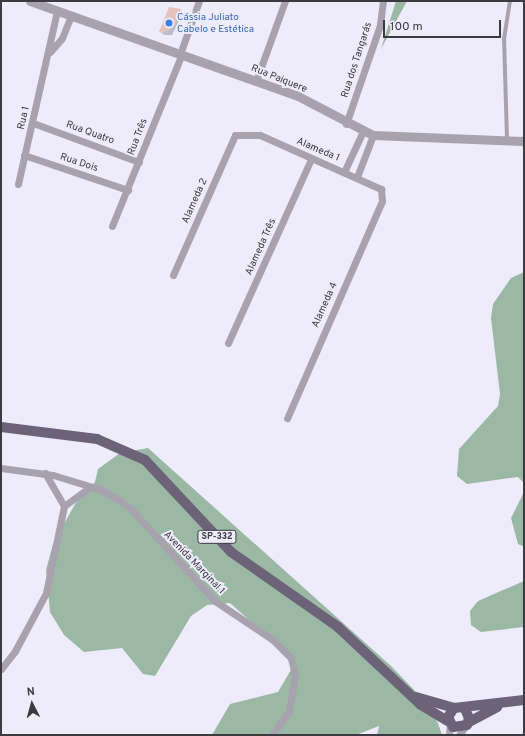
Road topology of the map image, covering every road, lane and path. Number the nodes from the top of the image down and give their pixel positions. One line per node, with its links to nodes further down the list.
1 (30, 1): 6 (street, Rua Paiquere)
2 (199, 1): 8 (street, Rua Três)
3 (285, 1): 10 (street)
4 (383, 1): 12 (street, Rua dos Tangarás)
5 (510, 1): 16 (lane)
6 (57, 11): 7 (street, Rua Paiquere); 9 (street, Rua 1)
7 (71, 16): 8 (street, Rua Paiquere); 9 (street, Rua 1)
8 (181, 54): 10 (street, Rua Paiquere); 20 (street, Rua Três)
9 (47, 55): 11 (street, Rua 1)
10 (256, 81): 12 (street, Rua Paiquere)
11 (33, 123): 18 (street, Rua 1); 20 (street, Rua Quatro)
12 (346, 124): 13 (street, Rua Paiquere)
13 (363, 130): 15 (street, Rua Paiquere); 21 (street)
14 (235, 135): 19 (street, Alameda 1); 27 (street, Alameda 2)
15 (373, 135): 16 (street, Rua Paiquere); 22 (street)
16 (507, 140): 17 (street, Rua Paiquere)
17 (524, 141)
18 (24, 155): 23 (street, Rua 1); 24 (street, Rua Dois)
19 (311, 159): 21 (street, Alameda 1); 28 (street, Alameda Três)
20 (140, 162): 24 (street, Rua Três)
21 (344, 172): 22 (street, Alameda 1)
22 (357, 177): 25 (street, Alameda 1)
23 (18, 184)
24 (128, 190): 26 (street, Rua Três)
25 (382, 201): 29 (street, Alameda 4)
26 (112, 226)
27 (173, 275)
28 (228, 343)
29 (287, 418)
30 (1, 427): 36 (main road, SP-332)
31 (1, 468): 32 (street, Avenida Marginal 1)
32 (45, 473): 33 (street, Avenida Marginal 1); 34 (street)
33 (90, 487): 34 (street); 43 (street, Avenida Marginal 1)
34 (64, 506): 35 (street)
35 (1, 669)
36 (414, 696): 39 (main road, SP-332); 41 (main road, SP-332)
37 (524, 700): 38 (main road, SP-332)
38 (498, 706): 40 (main road, SP-332); 42 (main road, SP-332)
39 (454, 708): 40 (main road, SP-332); 41 (main road)
40 (465, 709): 42 (main road)
41 (449, 722): 42 (main road, SP-332); 44 (street)
42 (464, 728)
43 (272, 735)
44 (449, 735)

